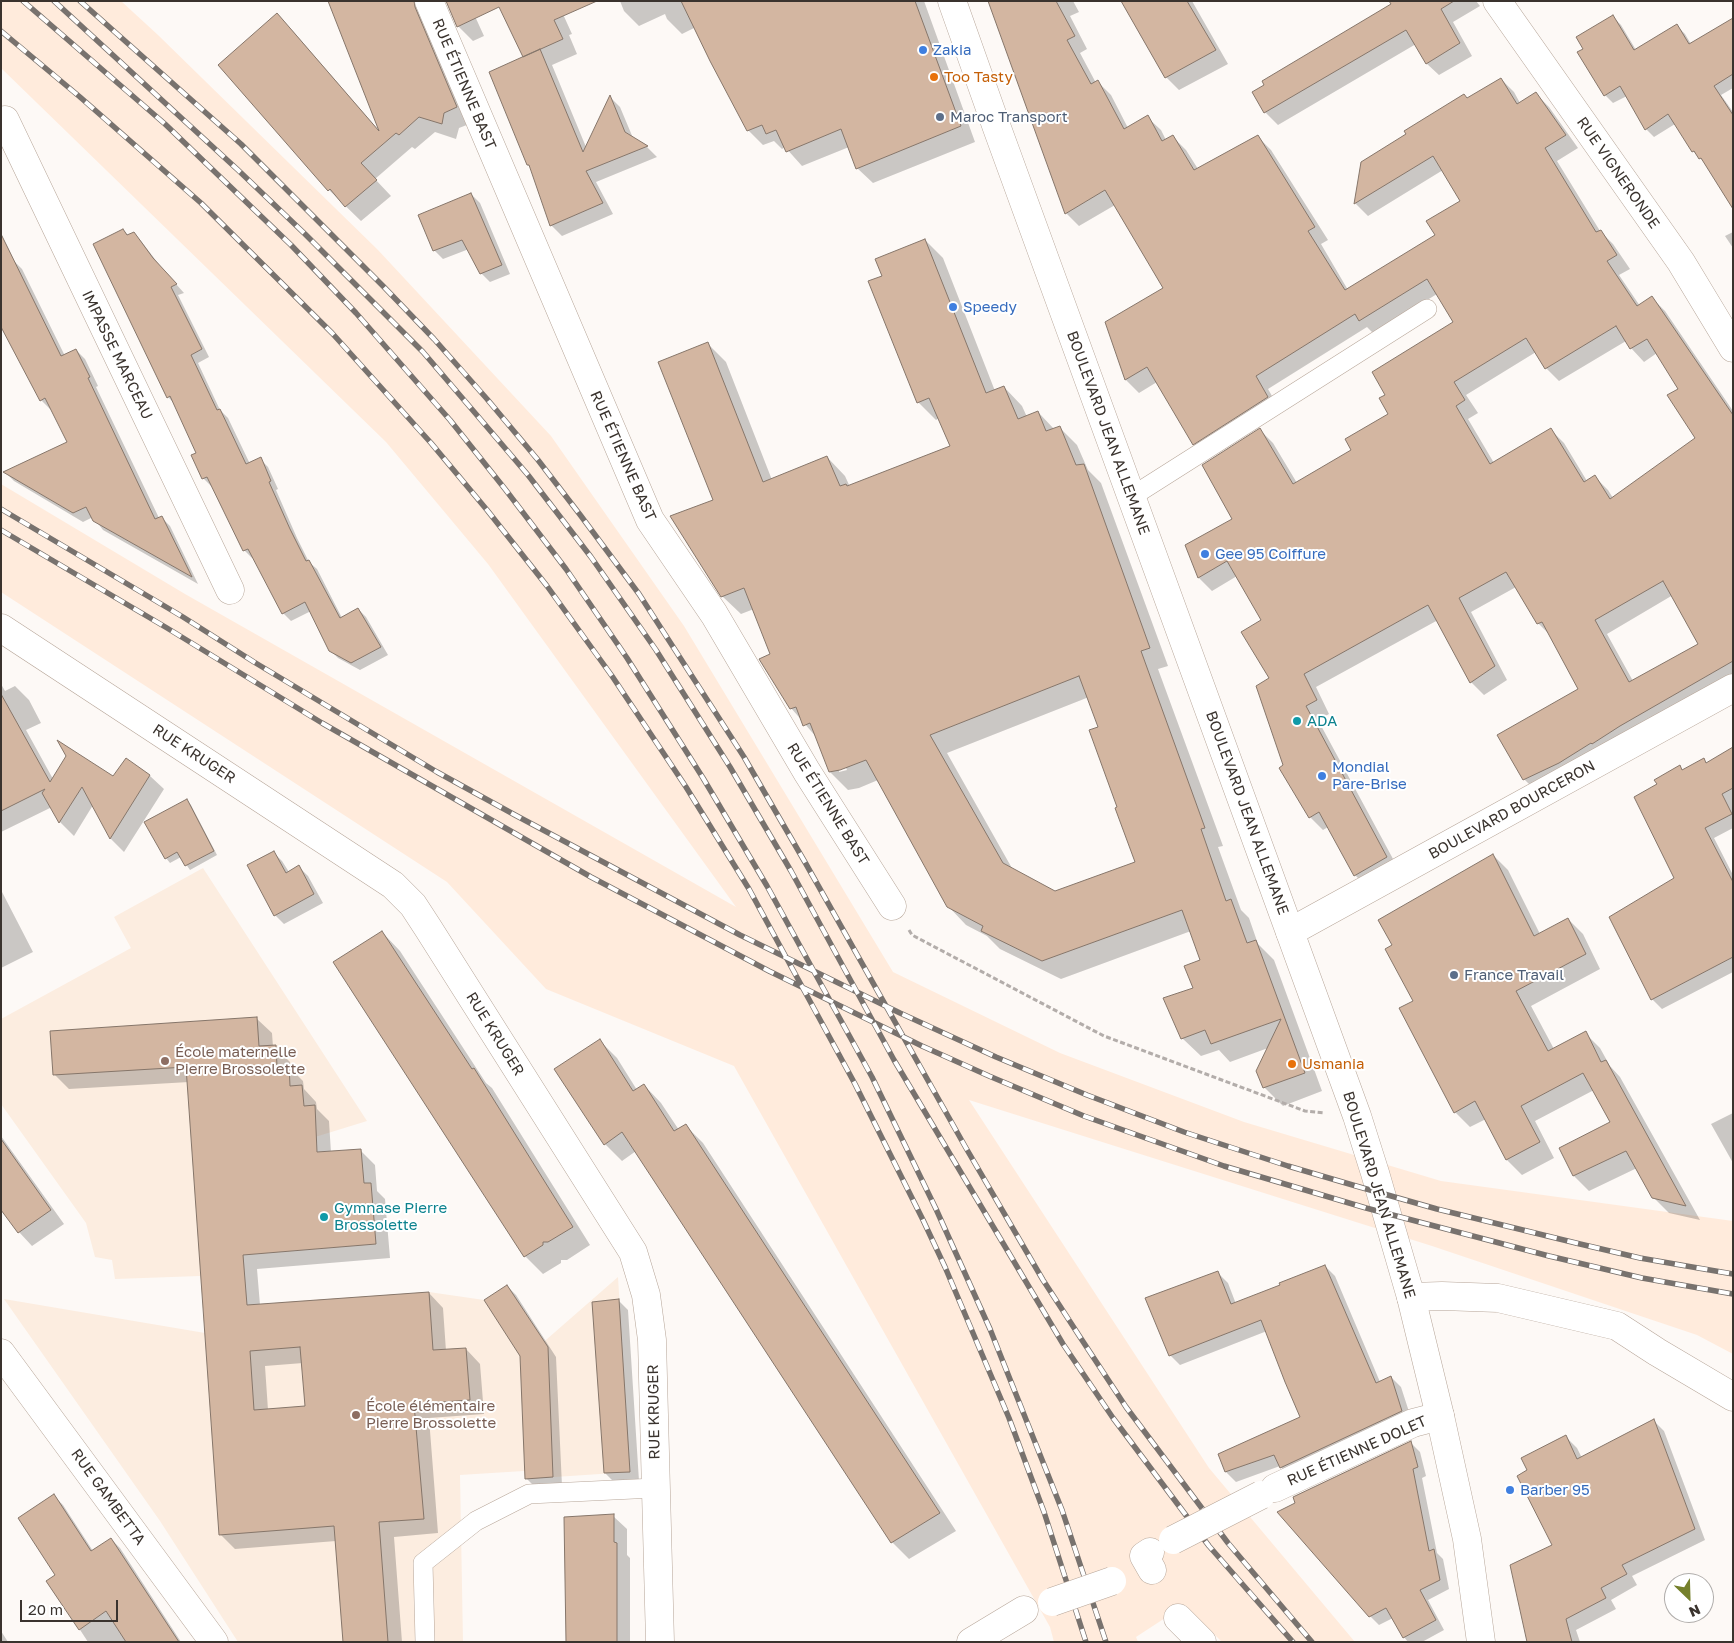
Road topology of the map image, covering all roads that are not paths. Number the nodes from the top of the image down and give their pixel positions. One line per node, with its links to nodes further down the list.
1 (428, 1): 11 (street, RUE ÉTIENNE BAST)
2 (952, 1): 7 (street, BOULEVARD JEAN ALLEMANE)
3 (1497, 1): 6 (street, RUE VIGNERONDE)
4 (2, 119): 8 (street, IMPASSE MARCEAU)
5 (1427, 309): 7 (lane)
6 (1733, 348)
7 (1131, 497): 12 (street, BOULEVARD JEAN ALLEMANE)
8 (230, 590)
9 (1, 628): 17 (street, RUE KRUGER)
10 (1733, 688): 12 (street, BOULEVARD BOURCERON)
11 (892, 906)
12 (1290, 932): 13 (street, BOULEVARD JEAN ALLEMANE)
13 (1411, 1298): 15 (street); 16 (street, BOULEVARD JEAN ALLEMANE)
14 (1, 1352): 23 (street, RUE GAMBETTA)
15 (1733, 1397)
16 (1440, 1416): 18 (street, RUE ÉTIENNE DOLET, bridge); 28 (street, BOULEVARD JEAN ALLEMANE)
17 (655, 1488): 24 (lane); 25 (street, RUE KRUGER)
18 (1173, 1540)
19 (1112, 1581): 20 (street, bridge)
20 (1052, 1602)
21 (1024, 1610): 26 (street)
22 (1178, 1618): 27 (street)
23 (214, 1642)
24 (425, 1642)
25 (660, 1642)
26 (971, 1642)
27 (1202, 1642)
28 (1481, 1642)

